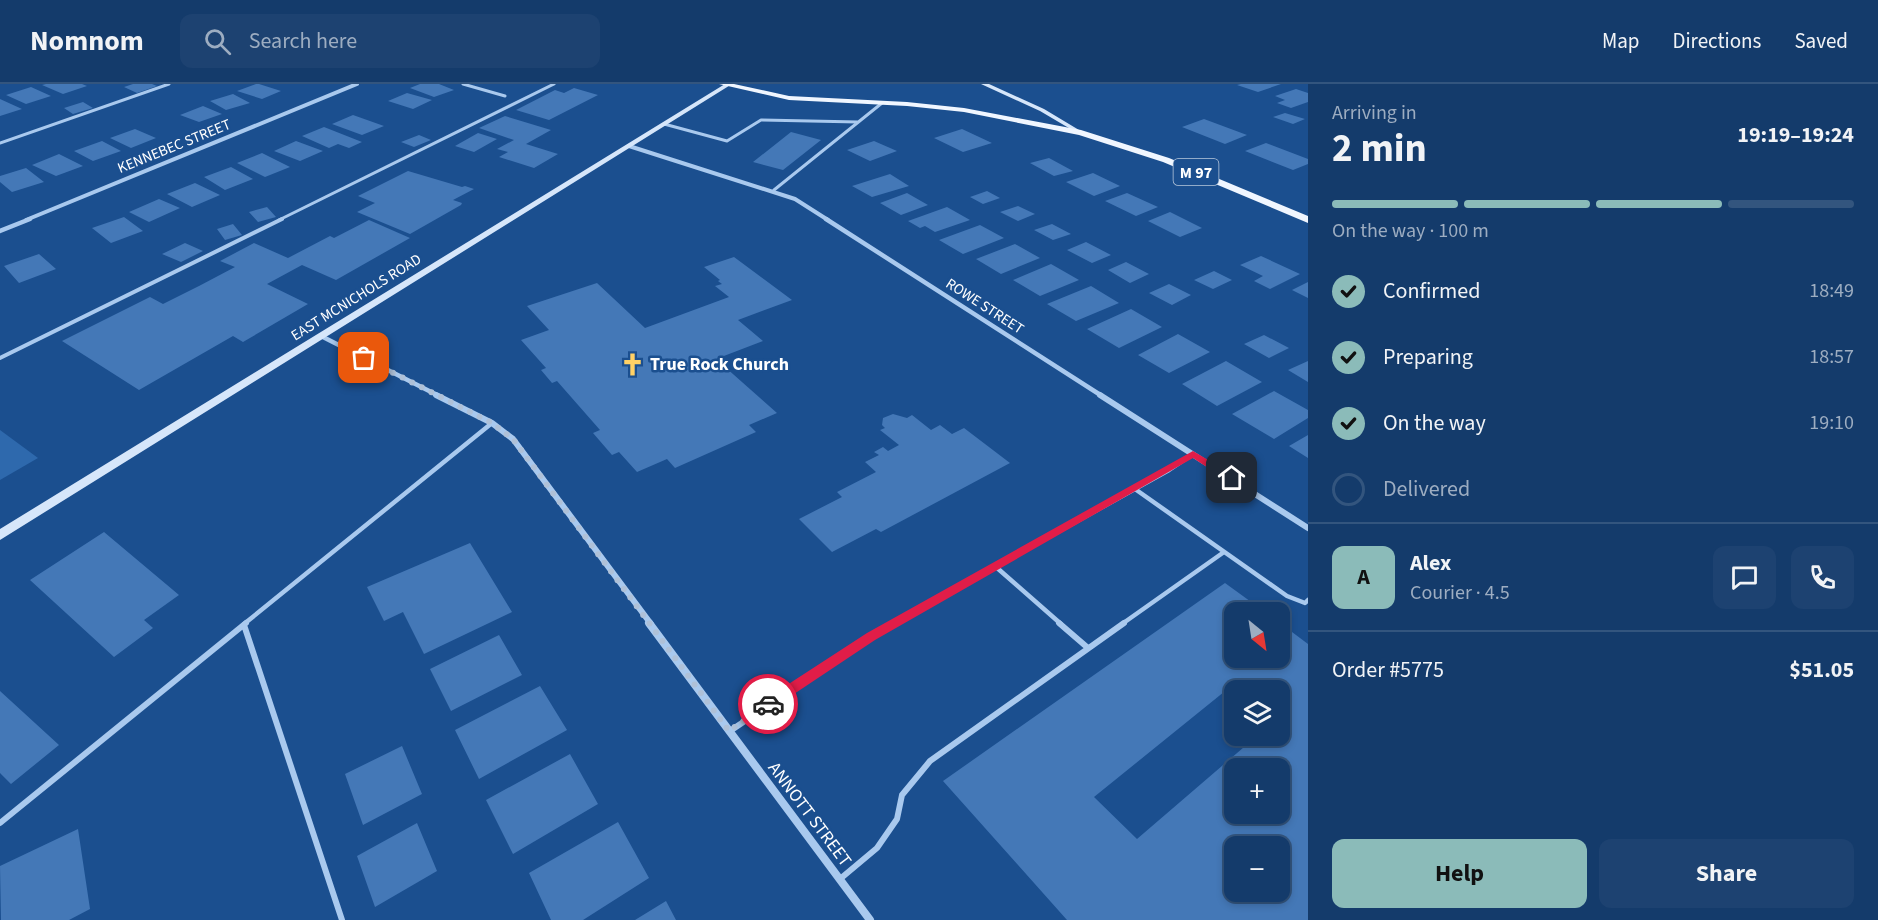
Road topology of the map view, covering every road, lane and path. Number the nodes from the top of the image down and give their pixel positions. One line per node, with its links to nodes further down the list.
1 (169, 84): 12 (lane)
2 (357, 84): 16 (street, KENNEBEC STREET)
3 (463, 84): 7 (lane)
4 (554, 84): 18 (lane)
5 (726, 84): 8 (main road, M 97); 10 (street, EAST MCNICHOLS ROAD)
6 (984, 84): 11 (street)
7 (505, 96)
8 (882, 103): 9 (lane); 11 (main road, M 97)
9 (858, 122): 10 (lane); 14 (lane)
10 (664, 124): 13 (street, EAST MCNICHOLS ROAD)
11 (1081, 133): 15 (main road, M 97)
12 (0, 143)
13 (629, 146): 14 (street, ROWE STREET); 17 (street, EAST MCNICHOLS ROAD)
14 (774, 190): 20 (street, ROWE STREET)
15 (1308, 220)
16 (0, 231)
17 (321, 336): 19 (street, ANNOTT STREET); 23 (street, EAST MCNICHOLS ROAD)
18 (0, 358)
19 (492, 423): 27 (lane); 29 (street, ANNOTT STREET)
20 (1193, 454): 21 (lane); 22 (street, ROWE STREET)
21 (1136, 489): 24 (lane); 25 (lane)
22 (1308, 528)
23 (0, 535)
24 (1224, 552): 26 (lane); 28 (lane)
25 (996, 567): 28 (lane); 29 (lane)
26 (1308, 600)
27 (244, 625): 30 (lane); 32 (lane)
28 (1088, 648): 31 (lane)
29 (729, 731): 31 (street, ANNOTT STREET)
30 (0, 824)
31 (840, 879): 33 (street, ANNOTT STREET)
32 (342, 920)
33 (870, 920)

